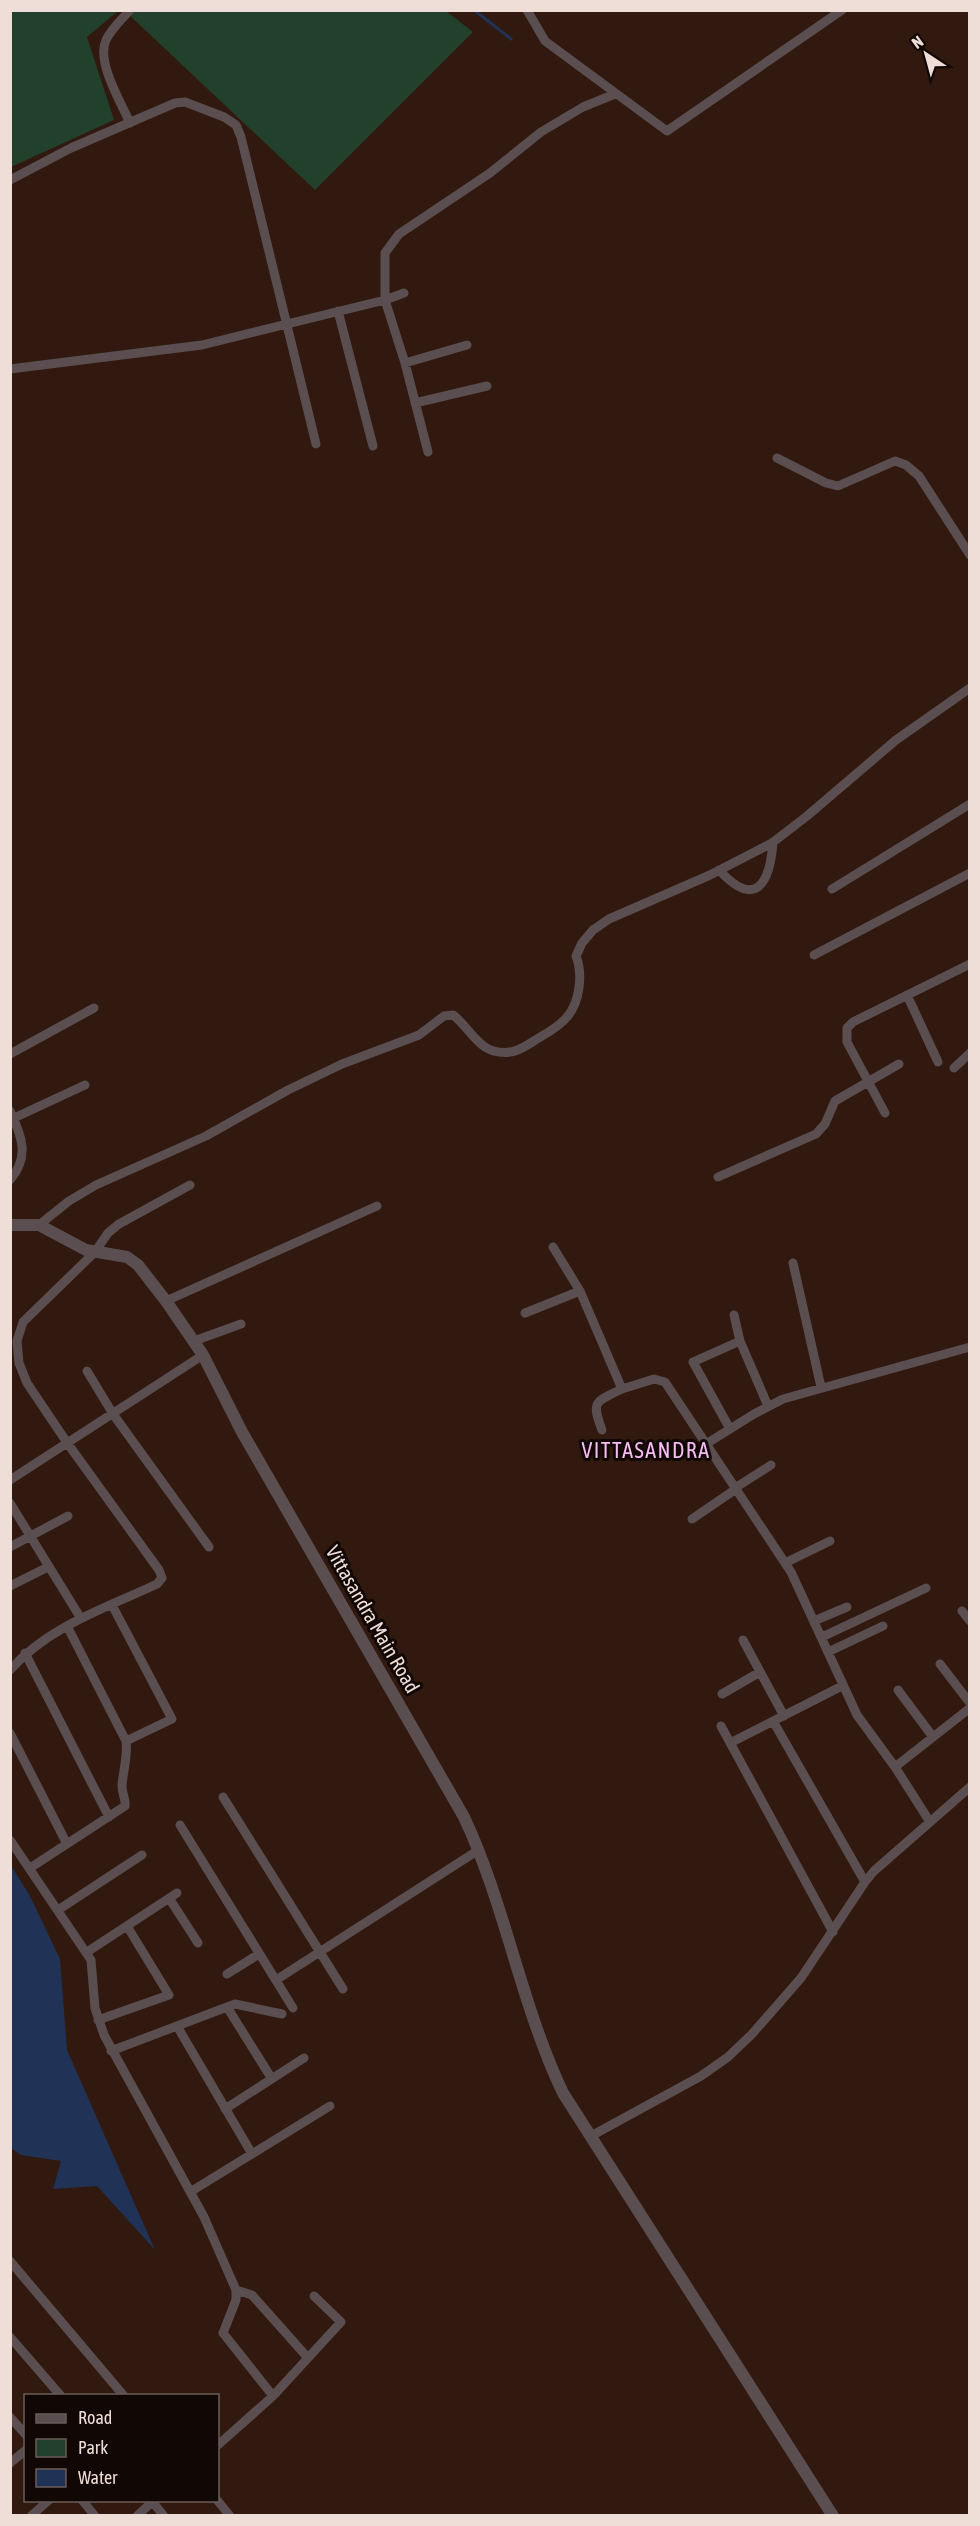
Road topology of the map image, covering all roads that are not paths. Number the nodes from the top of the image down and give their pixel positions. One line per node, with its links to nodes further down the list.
1 (130, 10): 5 (street)
2 (527, 10): 4 (street)
3 (842, 10): 4 (street)
4 (615, 94): 8 (street)
5 (130, 123): 6 (street); 10 (street)
6 (10, 180)
7 (404, 293): 8 (street)
8 (385, 300): 9 (street); 12 (street)
9 (338, 311): 10 (street); 17 (street)
10 (287, 324): 13 (street); 16 (street)
11 (467, 345): 12 (street)
12 (405, 363): 15 (street)
13 (10, 369)
14 (487, 386): 15 (street)
15 (415, 404): 18 (street)
16 (316, 444)
17 (373, 446)
18 (428, 452)
19 (777, 458): 20 (street)
20 (969, 555)
21 (969, 688): 23 (street)
22 (969, 804): 26 (street)
23 (773, 842): 24 (street); 24 (street)
24 (719, 870): 45 (street)
25 (969, 873): 27 (street)
26 (832, 889)
27 (814, 955)
28 (969, 964): 29 (street)
29 (907, 994): 33 (street); 36 (street)
30 (94, 1008): 32 (street)
31 (969, 1053): 35 (street)
32 (10, 1054)
33 (938, 1062)
34 (899, 1064): 36 (street)
35 (954, 1068)
36 (868, 1082): 38 (street); 40 (street)
37 (85, 1085): 39 (street)
38 (885, 1113)
39 (12, 1114): 41 (street)
40 (718, 1177)
41 (10, 1180)
42 (190, 1185): 47 (street)
43 (377, 1206): 50 (street)
44 (10, 1225): 45 (street, Vittasandra Main Road)
45 (39, 1225): 47 (street, Vittasandra Main Road)
46 (553, 1247): 49 (street)
47 (95, 1252): 50 (street, Vittasandra Main Road); 65 (street)
48 (793, 1263): 59 (street)
49 (580, 1290): 51 (street); 60 (street)
50 (166, 1301): 54 (street, Vittasandra Main Road)
51 (525, 1314)
52 (734, 1315): 55 (street)
53 (241, 1324): 54 (street)
54 (194, 1341): 57 (street, Vittasandra Main Road)
55 (740, 1341): 61 (street); 63 (street)
56 (969, 1347): 59 (street)
57 (203, 1355): 62 (street); 116 (street, Vittasandra Main Road)
58 (87, 1371): 62 (street)
59 (821, 1387): 61 (street)
60 (622, 1389): 64 (street); 66 (street)
61 (768, 1406): 63 (street)
62 (113, 1413): 65 (street); 76 (street)
63 (730, 1429): 66 (street)
64 (602, 1430)
65 (68, 1444): 68 (street); 81 (street)
66 (706, 1444): 69 (street)
67 (771, 1465): 69 (street)
68 (10, 1480)
69 (736, 1488): 72 (street); 77 (street)
70 (10, 1503): 73 (street)
71 (68, 1516): 73 (street)
72 (692, 1519)
73 (30, 1536): 75 (street); 78 (street)
74 (830, 1541): 77 (street)
75 (10, 1547)
76 (209, 1547)
77 (785, 1563): 85 (street)
78 (48, 1567): 79 (street); 84 (street)
79 (10, 1586)
80 (926, 1588): 89 (street)
81 (112, 1605): 84 (street); 106 (street)
82 (847, 1607): 85 (street)
83 (962, 1611): 86 (street)
84 (80, 1617): 87 (street)
85 (814, 1621): 89 (street)
86 (969, 1621)
87 (67, 1626): 92 (street); 106 (street)
88 (883, 1626): 91 (street)
89 (822, 1637): 91 (street)
90 (743, 1640): 95 (street)
91 (828, 1652): 96 (street)
92 (25, 1653): 94 (street); 111 (street)
93 (940, 1664): 99 (street)
94 (10, 1670)
95 (760, 1672): 98 (street); 101 (street)
96 (842, 1686): 101 (street); 108 (street)
97 (898, 1690): 105 (street)
98 (722, 1694)
99 (969, 1703)
100 (969, 1708): 105 (street)
101 (784, 1716): 102 (street)
102 (773, 1721): 107 (street); 119 (street)
103 (721, 1726): 107 (street)
104 (10, 1733): 115 (street)
105 (933, 1737): 108 (street)
106 (126, 1741): 111 (street)
107 (730, 1743): 122 (street)
108 (895, 1767): 112 (street)
109 (969, 1787): 112 (street)
110 (222, 1797): 125 (street)
111 (109, 1817): 115 (street)
112 (930, 1822): 119 (street)
113 (180, 1825): 126 (street)
114 (10, 1840): 118 (street)
115 (67, 1844): 118 (street)
116 (477, 1851): 125 (street); 140 (street, Vittasandra Main Road)
117 (142, 1855): 120 (street)
118 (30, 1868): 120 (street)
119 (864, 1882): 122 (street)
120 (58, 1910): 124 (street)
121 (127, 1926): 123 (street); 124 (street); 133 (street)
122 (833, 1932): 140 (street)
123 (198, 1943)
124 (87, 1952): 133 (street)
125 (320, 1952): 128 (street); 129 (street)
126 (260, 1954): 127 (street); 128 (street)
127 (227, 1974)
128 (276, 1980): 131 (street)
129 (343, 1989)
130 (227, 2007): 132 (street); 134 (street); 137 (street)
131 (293, 2008)
132 (282, 2014)
133 (98, 2020): 135 (street)
134 (177, 2026): 135 (street); 139 (street)
135 (111, 2051): 142 (street)
136 (304, 2058): 137 (street)
137 (272, 2079): 139 (street)
138 (330, 2106): 141 (street)
139 (225, 2109): 141 (street)
140 (591, 2136): 166 (street, Vittasandra Main Road)
141 (252, 2154): 142 (street)
142 (190, 2192): 144 (street)
143 (10, 2261): 149 (street)
144 (236, 2290): 147 (street); 150 (street)
145 (314, 2296): 147 (street)
146 (10, 2337): 148 (street)
147 (308, 2358): 150 (street)
148 (59, 2394)
149 (122, 2394)
150 (273, 2396): 153 (street)
151 (10, 2417): 152 (street)
152 (24, 2433)
153 (219, 2444)
154 (24, 2452): 155 (street)
155 (10, 2463)
156 (47, 2502): 161 (street)
157 (84, 2502): 162 (street)
158 (151, 2502): 163 (street)
159 (153, 2502): 164 (street)
160 (219, 2502): 165 (street)
161 (31, 2516)
162 (95, 2516)
163 (137, 2516)
164 (164, 2516)
165 (230, 2516)
166 (833, 2516)

